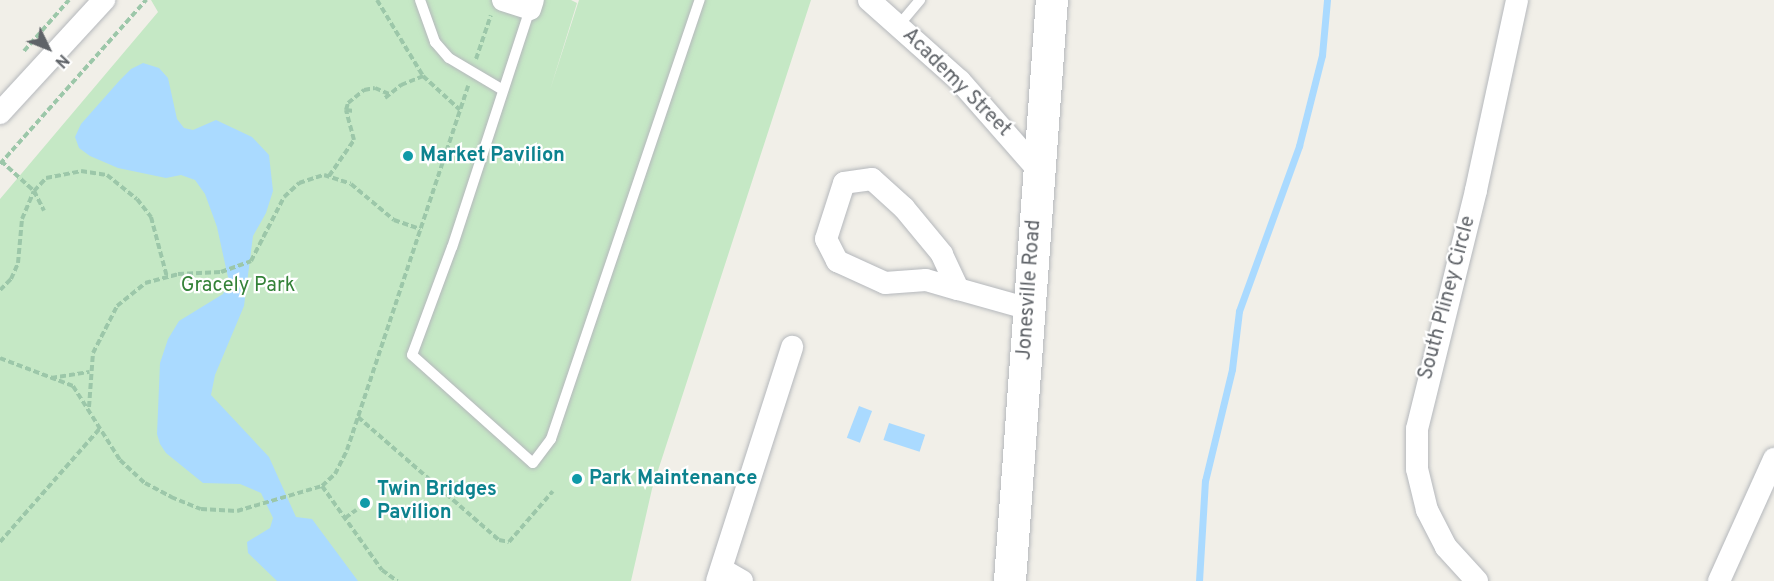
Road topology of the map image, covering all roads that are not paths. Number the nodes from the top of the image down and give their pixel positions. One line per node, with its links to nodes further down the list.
1 (104, 0): 12 (street)
2 (420, 0): 11 (lane)
3 (700, 0): 11 (lane)
4 (869, 0): 10 (street, Academy Street)
5 (920, 0): 10 (lane)
6 (1052, 0): 13 (street, Jonesville Road)
7 (1517, 0): 21 (street, South Pliney Circle)
8 (531, 4): 9 (street); 11 (lane)
9 (498, 5)
10 (899, 26): 13 (street, Academy Street)
11 (503, 90)
12 (0, 113)
13 (1039, 171): 15 (street, Jonesville Road)
14 (958, 289): 14 (street); 15 (street)
15 (1029, 309): 20 (street, Jonesville Road)
16 (792, 347): 18 (street)
17 (1774, 459): 22 (street)
18 (720, 575): 19 (street)
19 (742, 581)
20 (1010, 581)
21 (1477, 581)
22 (1719, 581)

